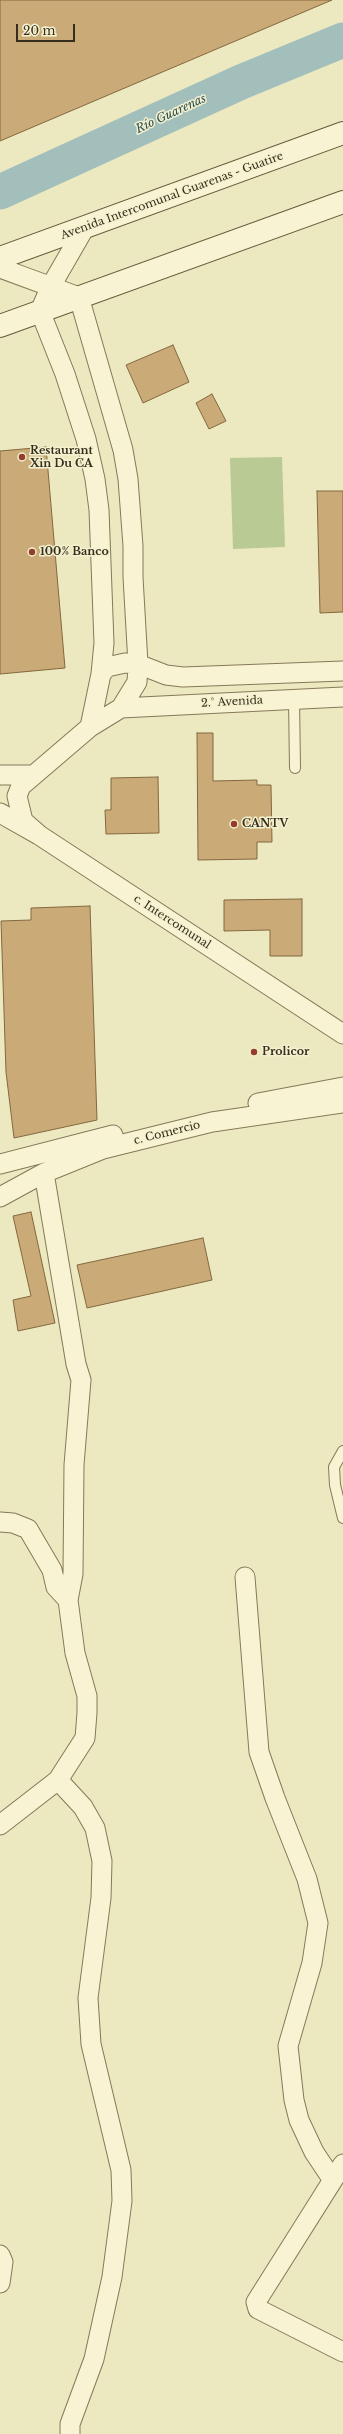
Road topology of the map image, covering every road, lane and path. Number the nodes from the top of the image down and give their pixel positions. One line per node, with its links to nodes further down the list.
1 (343, 133): 3 (main road, Avenida Intercomunal Guarenas - Guatire)
2 (343, 202): 7 (main road)
3 (85, 227): 4 (main road, Avenida Intercomunal Guarenas - Guatire); 6 (street)
4 (0, 258)
5 (0, 268): 6 (street)
6 (51, 286): 7 (street); 8 (street)
7 (79, 297): 8 (main road); 10 (street, 2.° Avenida)
8 (40, 311): 9 (main road); 12 (street)
9 (0, 326)
10 (138, 664): 11 (street); 12 (street); 15 (street, 2.° Avenida)
11 (343, 671)
12 (101, 674): 16 (street)
13 (343, 697): 14 (street, 2.° Avenida)
14 (294, 699): 15 (street, 2.° Avenida); 17 (lane)
15 (121, 708): 16 (street, 2.° Avenida)
16 (90, 727): 19 (street, 2.° Avenida)
17 (295, 768)
18 (0, 775): 19 (street)
19 (32, 775): 21 (street, 2.° Avenida)
20 (0, 813): 21 (street, c. Intercomunal)
21 (39, 835): 22 (street, c. Intercomunal)
22 (343, 1034)
23 (343, 1087): 25 (street)
24 (343, 1102): 26 (street, c. Comercio)
25 (0, 1164)
26 (44, 1172): 27 (street, c. Comercio); 32 (street)
27 (0, 1197)
28 (343, 1451): 29 (lane)
29 (343, 1518)
30 (0, 1522): 32 (street)
31 (245, 1578): 35 (street)
32 (68, 1600): 33 (street)
33 (58, 1780): 34 (street); 39 (street)
34 (0, 1825)
35 (338, 2172): 38 (street)
36 (0, 2255): 37 (street)
37 (0, 2283)
38 (343, 2352)
39 (70, 2434)

